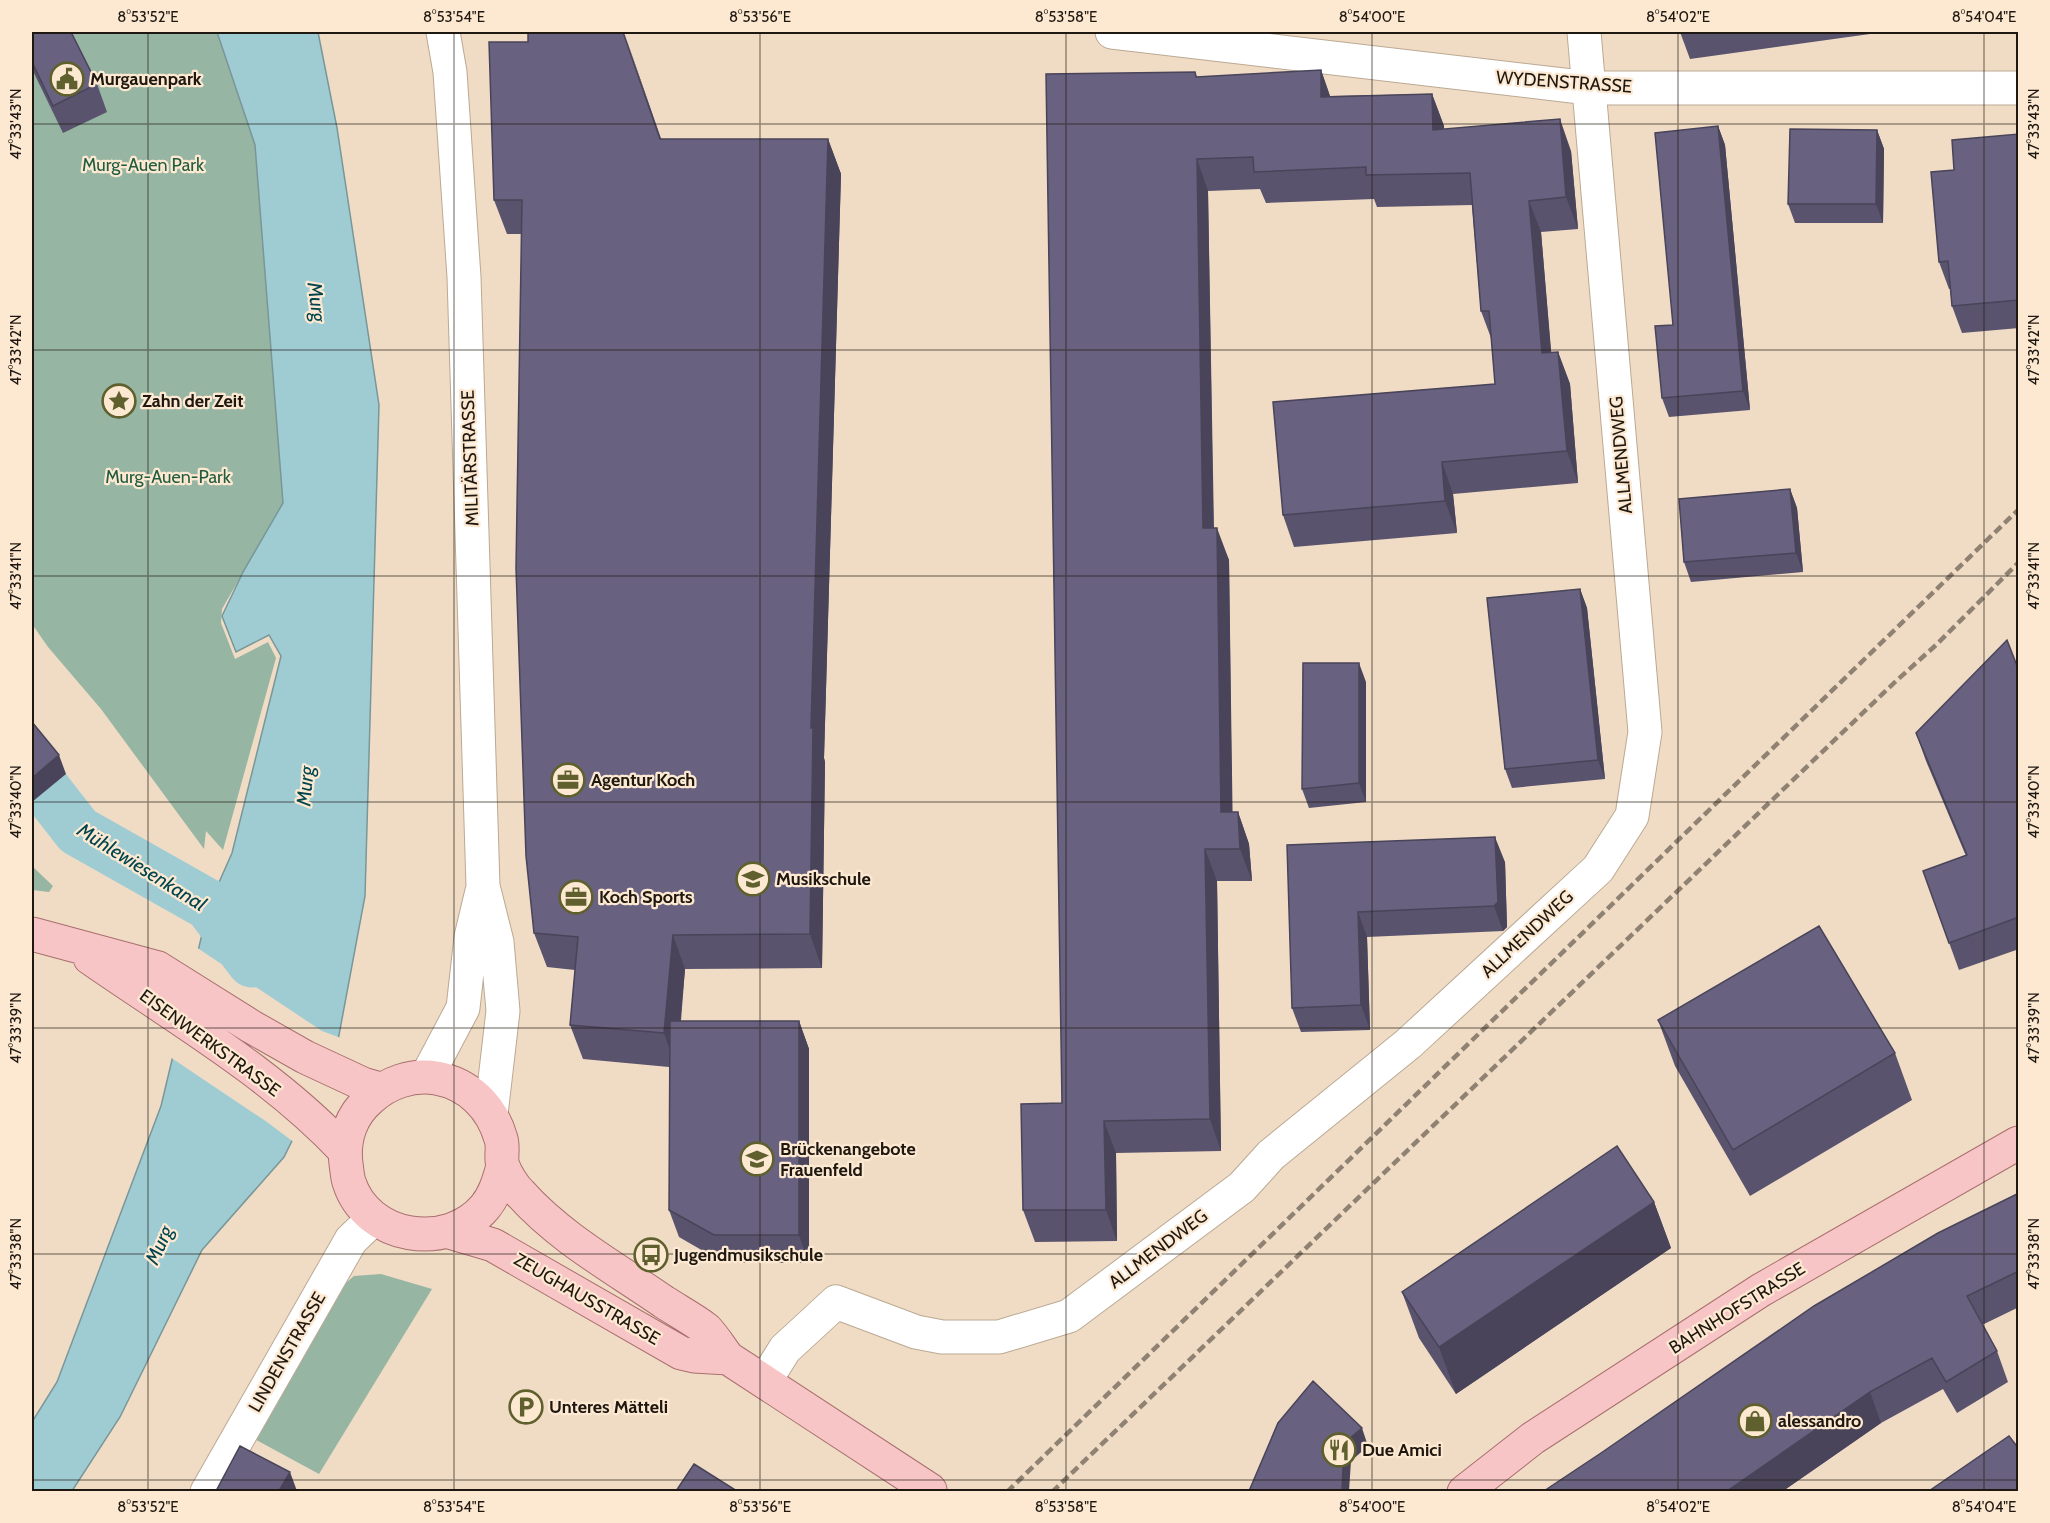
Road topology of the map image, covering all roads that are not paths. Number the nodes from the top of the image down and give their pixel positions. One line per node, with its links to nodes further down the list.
1 (443, 32): 6 (street, MILITÄRSTRASSE)
2 (1112, 32): 4 (street, WYDENSTRASSE)
3 (1584, 32): 4 (street, ALLMENDWEG)
4 (1589, 88): 5 (street, WYDENSTRASSE); 18 (street, ALLMENDWEG)
5 (2019, 88)
6 (483, 886): 9 (street, MILITÄRSTRASSE); 11 (street, MILITÄRSTRASSE)
7 (32, 934): 8 (main road, EISENWERKSTRASSE)
8 (150, 982): 10 (main road, EISENWERKSTRASSE); 13 (main road, EISENWERKSTRASSE)
9 (427, 1076): 10 (main road); 11 (main road)
10 (371, 1086): 13 (main road)
11 (491, 1114): 14 (main road)
12 (2019, 1143): 21 (main road, BAHNHOFSTRASSE)
13 (338, 1145): 15 (main road)
14 (503, 1166): 16 (main road); 17 (main road, ZEUGHAUSSTRASSE)
15 (374, 1218): 16 (main road); 20 (street, LINDENSTRASSE)
16 (449, 1232): 17 (main road, ZEUGHAUSSTRASSE)
17 (728, 1358): 18 (main road, ZEUGHAUSSTRASSE)
18 (765, 1381): 19 (main road, ZEUGHAUSSTRASSE)
19 (930, 1490)
20 (207, 1491)
21 (1465, 1491)

